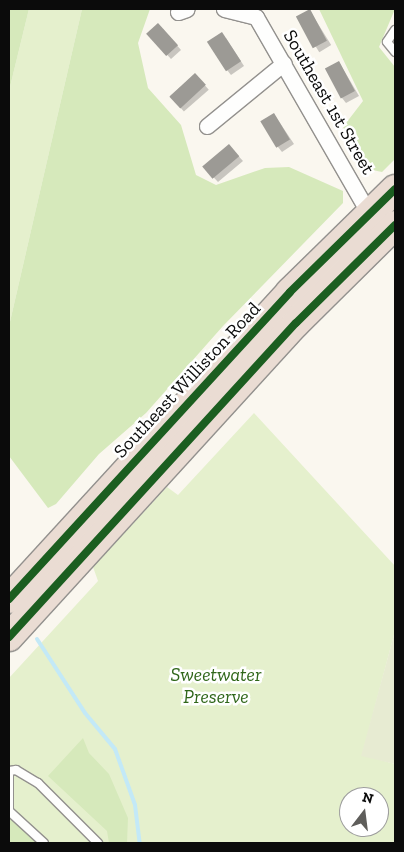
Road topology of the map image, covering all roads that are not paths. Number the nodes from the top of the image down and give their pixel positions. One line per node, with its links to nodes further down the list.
1 (224, 9): 4 (street, Southeast 1st Street)
2 (395, 30): 3 (lane)
3 (395, 52)
4 (284, 63): 5 (street); 7 (street, Southeast 1st Street)
5 (208, 126)
6 (395, 189): 7 (highway, Southeast Williston Road)
7 (369, 213): 8 (street, Southeast 1st Street); 9 (highway, Southeast Williston Road)
8 (389, 230): 10 (highway)
9 (9, 599)
10 (9, 637)
11 (9, 773): 12 (lane); 13 (lane)
12 (44, 843)
13 (98, 843)

